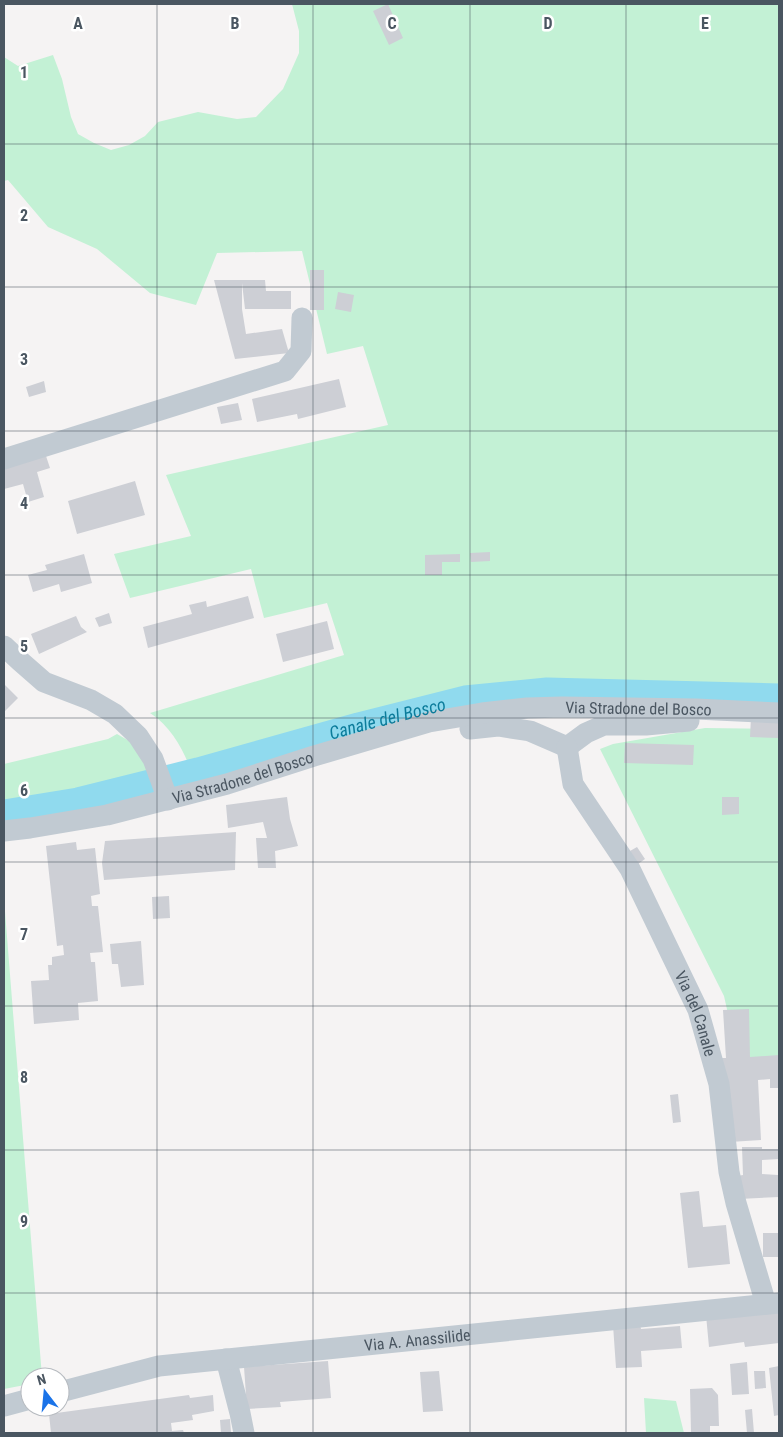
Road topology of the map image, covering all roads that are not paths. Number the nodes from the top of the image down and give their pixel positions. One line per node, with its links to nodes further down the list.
1 (302, 318): 2 (street)
2 (4, 459)
3 (4, 646): 8 (street)
4 (733, 712): 5 (street, Via Stradone del Bosco); 6 (street, Via Stradone del Bosco); 7 (street)
5 (779, 713)
6 (386, 736): 7 (street); 8 (street, Via Stradone del Bosco)
7 (567, 747): 10 (street, Via del Canale)
8 (168, 800): 9 (street, Via Stradone del Bosco)
9 (4, 831)
10 (773, 1303): 11 (street, Via A. Anassilide)
11 (226, 1359): 12 (street, Via A. Anassilide); 15 (street)
12 (70, 1389)
13 (20, 1402): 14 (street)
14 (4, 1406)
15 (244, 1433)

